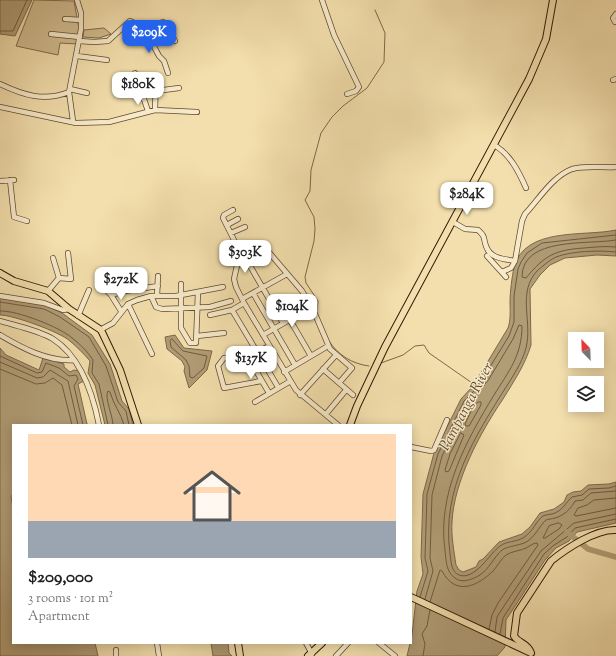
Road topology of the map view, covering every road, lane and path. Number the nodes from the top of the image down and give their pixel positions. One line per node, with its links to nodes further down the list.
1 (77, 0): 6 (street)
2 (322, 0): 22 (street)
3 (553, 0): 28 (main road)
4 (616, 14): 7 (street)
5 (65, 19): 6 (street)
6 (81, 20): 10 (street)
7 (615, 22)
8 (144, 28): 10 (street); 11 (street); 15 (street)
9 (51, 34): 10 (street)
10 (80, 39): 12 (street)
11 (175, 40)
12 (76, 56): 13 (street); 19 (street)
13 (107, 60)
14 (135, 73): 25 (street)
15 (168, 73)
16 (156, 79): 20 (street)
17 (0, 84): 19 (street)
18 (179, 88): 20 (street)
19 (70, 91): 21 (street); 27 (street)
20 (156, 92): 24 (street)
21 (87, 93)
22 (347, 94)
23 (0, 107): 27 (street)
24 (154, 110): 25 (street); 26 (street)
25 (148, 111): 27 (street)
26 (197, 112)
27 (73, 121)
28 (494, 145): 31 (street); 35 (main road)
29 (616, 167): 43 (street)
30 (0, 181): 34 (street)
31 (526, 188)
32 (233, 210): 36 (street)
33 (238, 219): 36 (street)
34 (27, 221)
35 (453, 222): 43 (street); 109 (main road)
36 (227, 225): 38 (street)
37 (245, 227): 38 (street)
38 (231, 233): 39 (street)
39 (241, 252): 46 (street); 54 (street); 65 (street)
40 (68, 253): 49 (street)
41 (487, 256): 44 (street)
42 (53, 258): 49 (street)
43 (515, 261): 44 (street)
44 (502, 272): 48 (street)
45 (0, 273): 56 (main road)
46 (287, 274): 54 (street); 67 (street)
47 (158, 276): 52 (street)
48 (506, 277)
49 (59, 278): 56 (street)
50 (98, 282): 60 (street)
51 (181, 284): 59 (street)
52 (158, 286): 60 (street); 63 (street)
53 (223, 287): 57 (street)
54 (262, 288): 58 (street); 77 (street)
55 (89, 290): 74 (street)
56 (48, 291): 69 (main road)
57 (198, 292): 59 (street); 68 (street)
58 (252, 293): 65 (street); 78 (street)
59 (181, 294): 63 (street); 70 (street)
60 (110, 295): 72 (street)
61 (0, 296): 69 (street)
62 (151, 296): 63 (street); 66 (street); 70 (street)
63 (157, 296)
64 (231, 301): 68 (street)
65 (243, 301): 71 (street); 82 (street)
66 (128, 304): 72 (street); 87 (street)
67 (312, 307): 75 (street); 85 (street)
68 (198, 308): 70 (street); 83 (street)
69 (69, 309): 74 (main road)
70 (181, 309): 83 (street)
71 (232, 310): 73 (street); 86 (street)
72 (121, 311): 79 (street)
73 (210, 314)
74 (78, 316): 79 (main road)
75 (290, 320): 77 (street); 89 (street)
76 (0, 321): 91 (street)
77 (283, 323): 78 (street)
78 (274, 329): 82 (street); 92 (street)
79 (100, 330): 107 (main road)
80 (224, 333): 83 (street)
81 (0, 335): 91 (street)
82 (263, 335): 84 (street)
83 (197, 336)
84 (269, 346): 86 (street); 94 (street)
85 (328, 346): 88 (street); 89 (street)
86 (258, 353): 90 (street); 98 (street)
87 (152, 354)
88 (336, 355): 93 (street); 97 (street)
89 (311, 356): 92 (street)
90 (248, 357): 95 (street); 95 (street)
91 (74, 360): 106 (street)
92 (295, 365): 94 (street)
93 (323, 369): 97 (street); 101 (street)
94 (284, 372): 96 (street)
95 (261, 381): 100 (street)
96 (289, 382): 98 (street); 101 (street)
97 (339, 383): 99 (street)
98 (278, 387): 100 (street)
99 (346, 390): 102 (street); 104 (street)
100 (269, 393): 103 (street)
101 (300, 395): 104 (street)
102 (353, 395)
103 (255, 402)
104 (326, 414): 108 (street)
105 (447, 420): 110 (street)
106 (99, 424)
107 (138, 424)
108 (337, 424)
109 (350, 424)
110 (412, 447)
111 (616, 530): 120 (main road)
112 (412, 597): 120 (main road)
113 (157, 644): 123 (street)
114 (238, 644): 124 (main road)
115 (306, 644): 121 (street)
116 (321, 644): 121 (main road)
117 (347, 644): 125 (street)
118 (380, 644): 126 (street)
119 (116, 650): 122 (street)
120 (530, 653)
121 (310, 655)
122 (116, 656)
123 (159, 656)
124 (240, 656)
125 (336, 656)
126 (395, 656)

